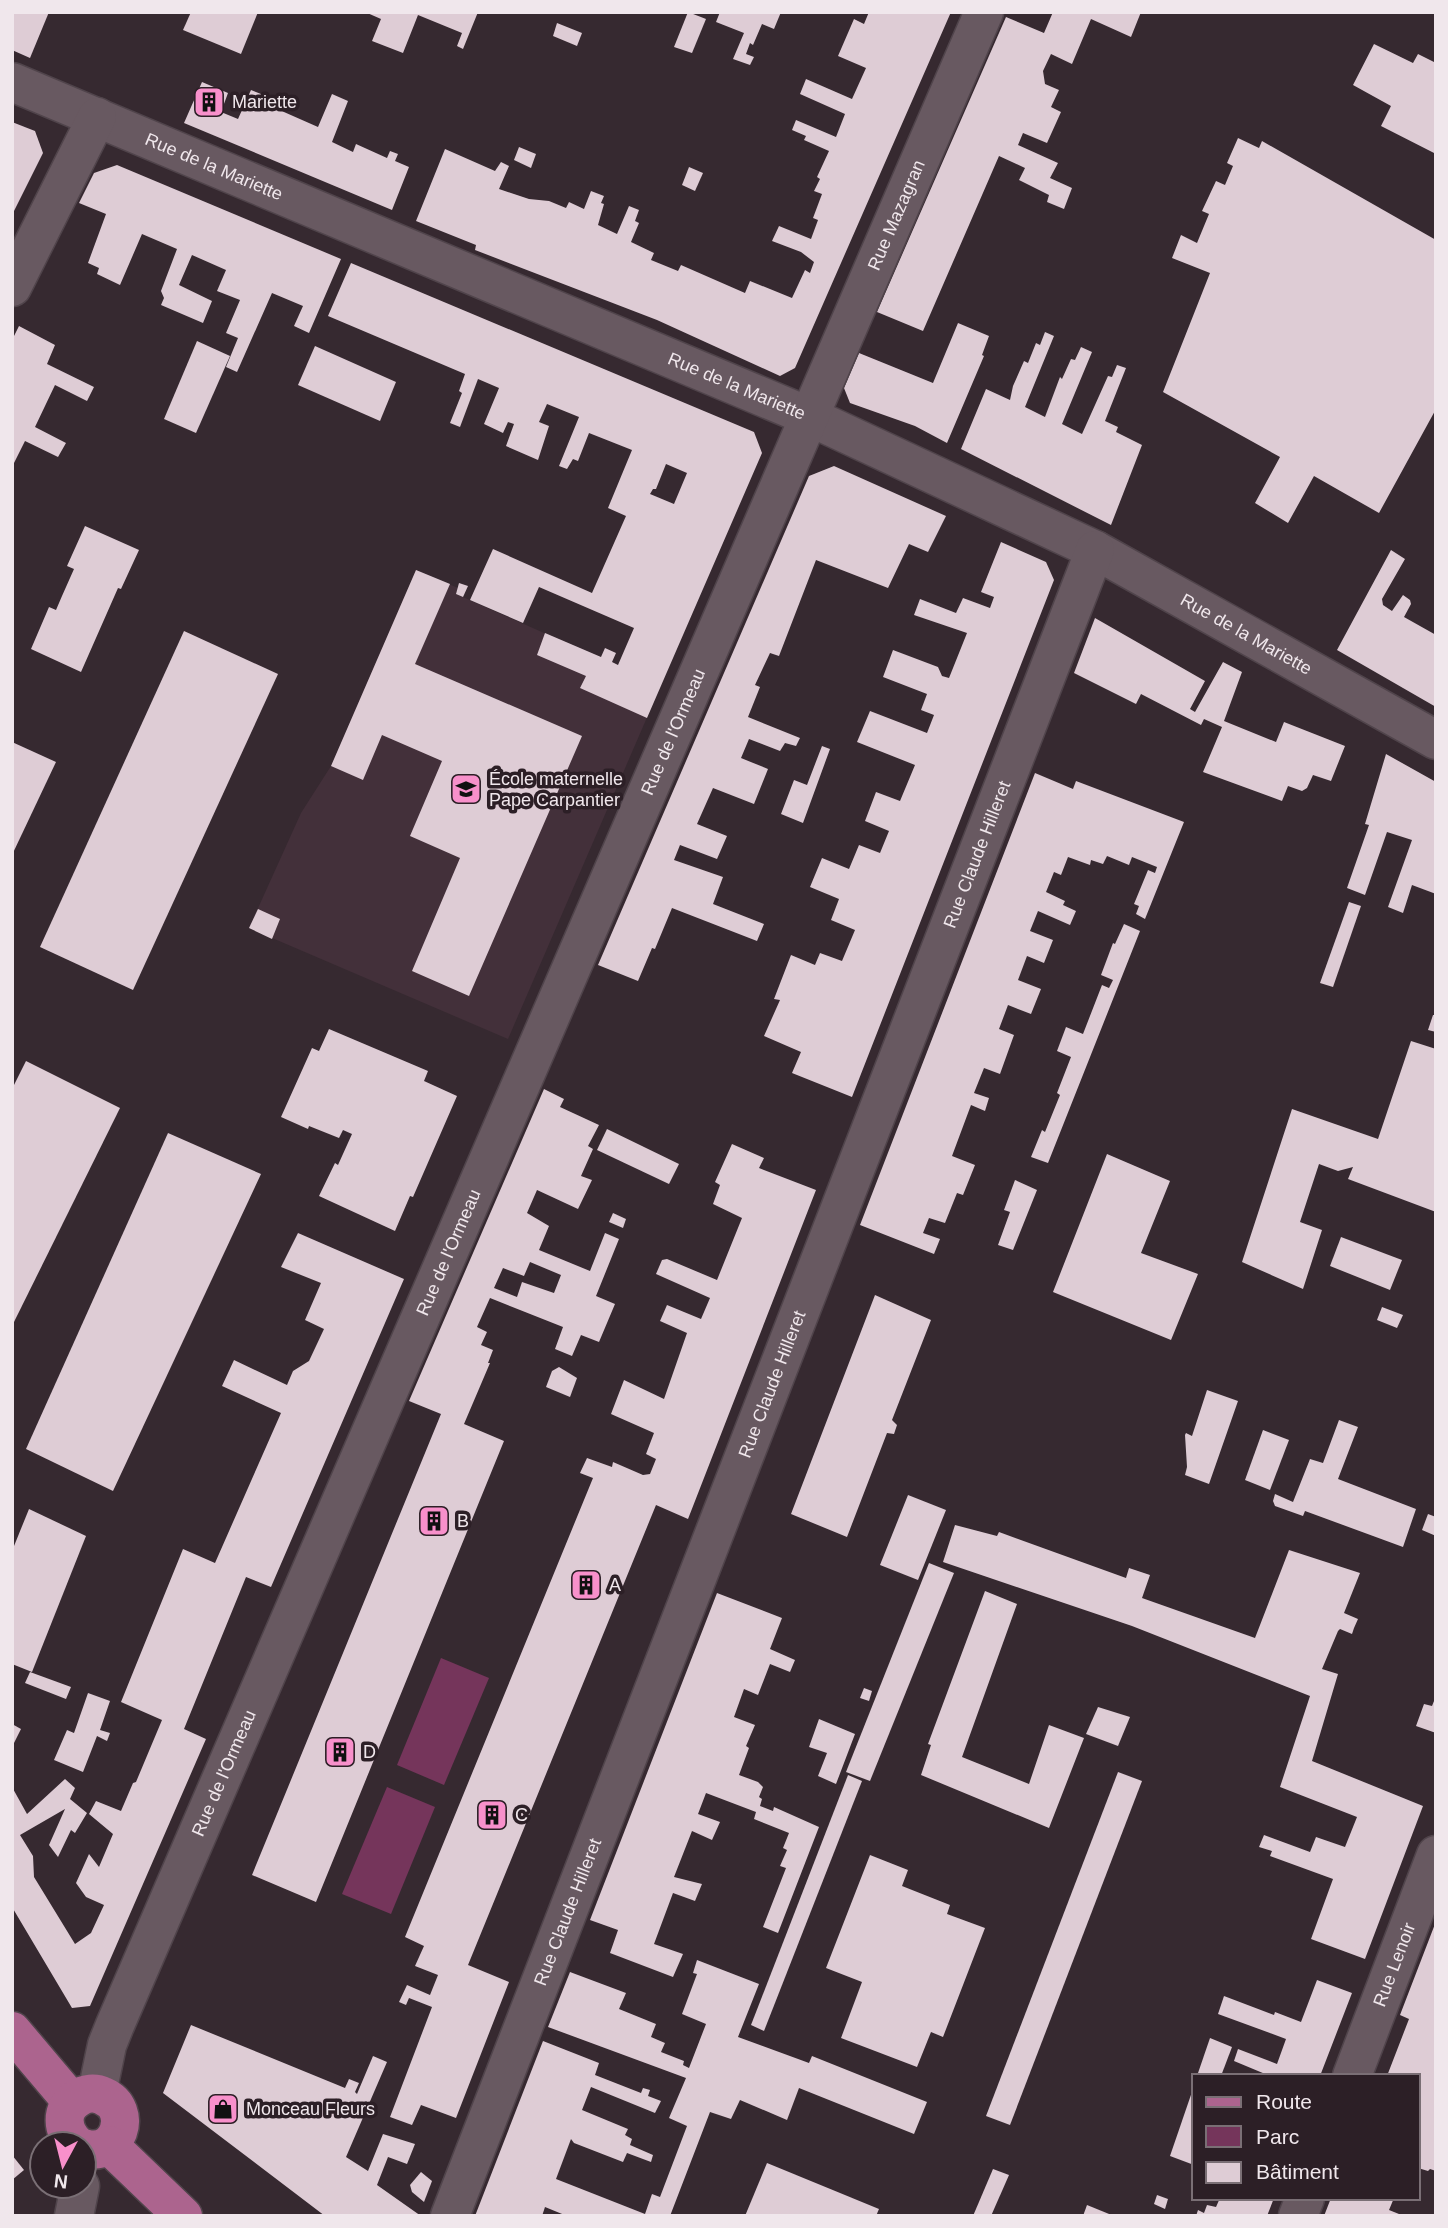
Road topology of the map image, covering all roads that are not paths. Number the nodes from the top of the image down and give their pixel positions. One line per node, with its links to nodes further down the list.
1 (984, 12): 5 (street, Rue Mazagran)
2 (12, 82): 3 (street, Rue de la Mariette)
3 (97, 117): 4 (street); 5 (street, Rue de la Mariette)
4 (12, 287)
5 (808, 416): 6 (street, Rue de la Mariette); 11 (street, Rue de l'Ormeau)
6 (1095, 550): 7 (street, Rue de la Mariette); 16 (street, Rue Claude Hilleret)
7 (1436, 740)
8 (1436, 1854): 10 (street, Rue Lenoir)
9 (12, 2031): 11 (main road)
10 (1353, 2074)
11 (85, 2098): 12 (main road); 13 (main road)
12 (66, 2130)
13 (98, 2144)
14 (98, 2157): 15 (main road)
15 (183, 2216)
16 (450, 2216)

